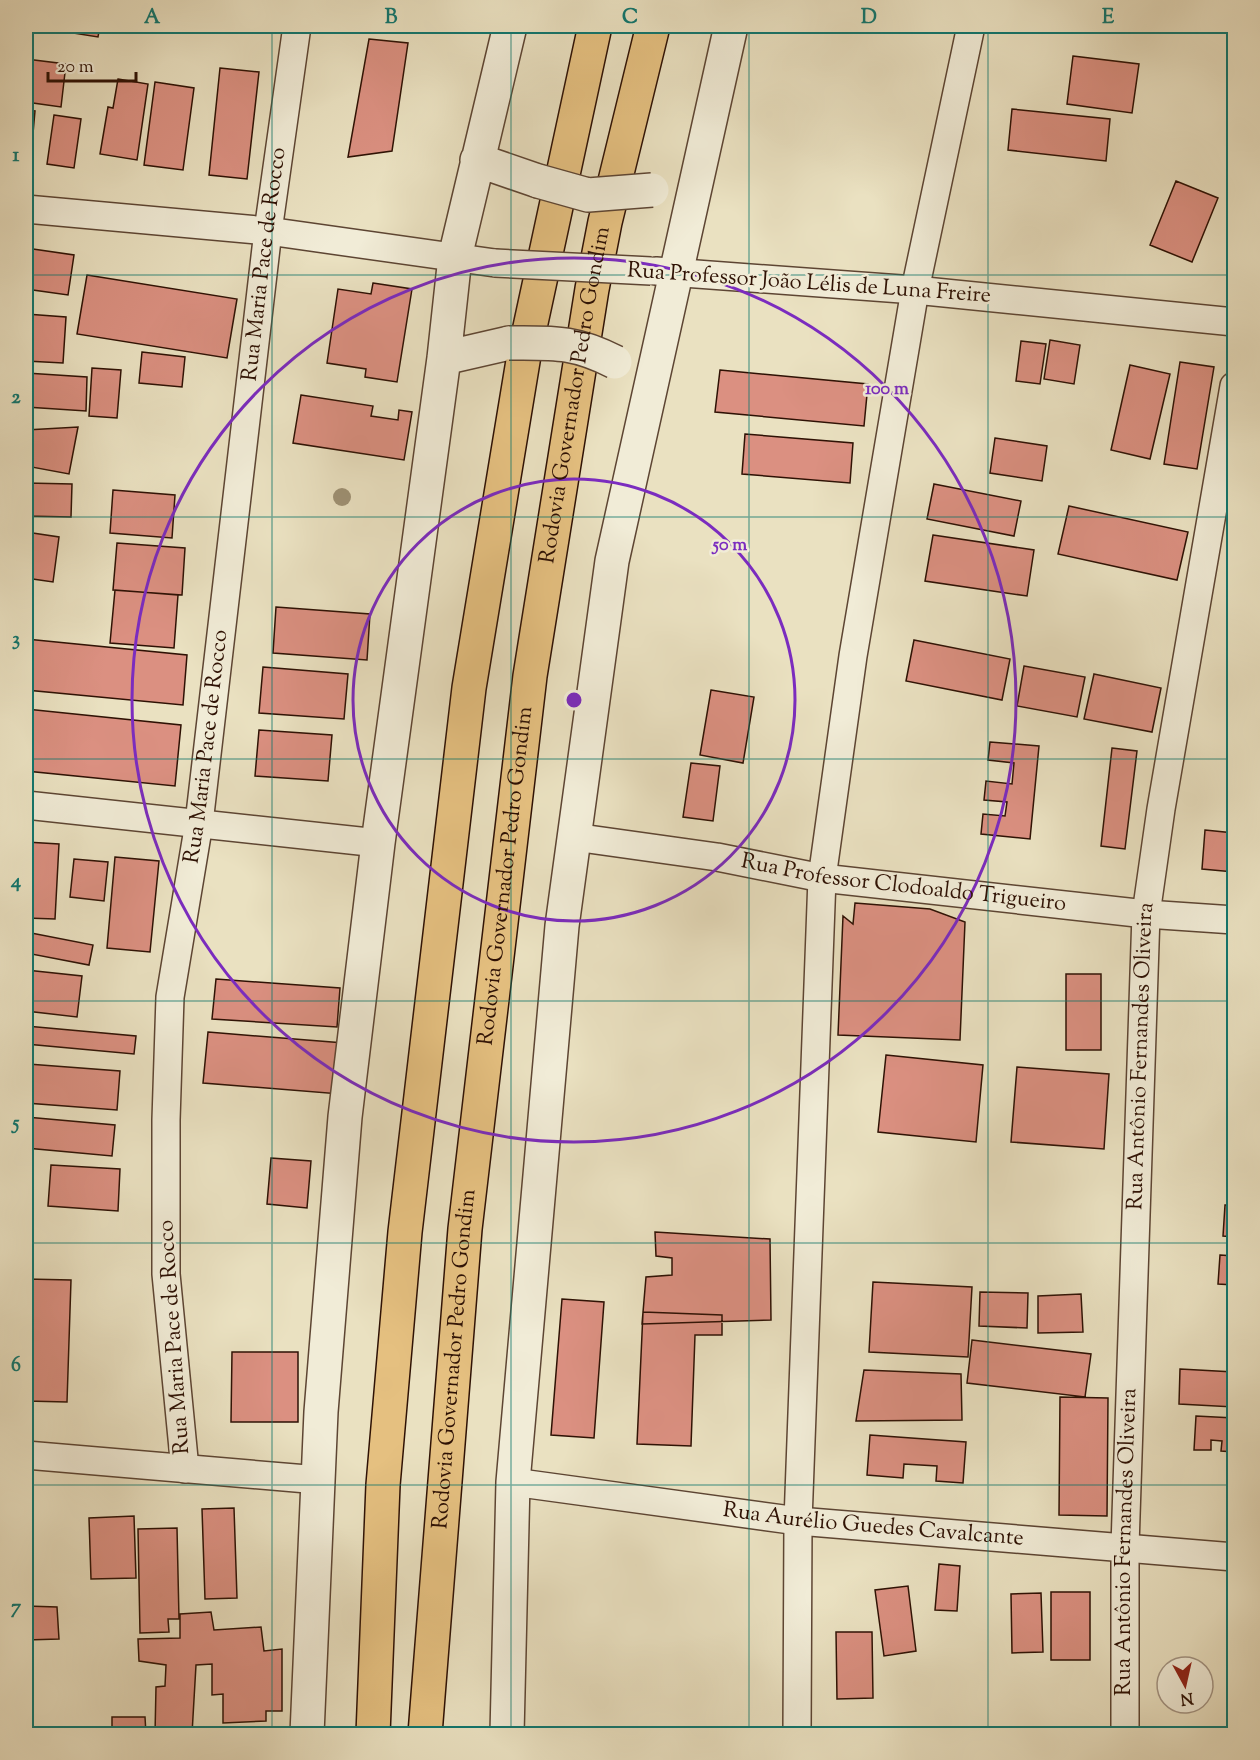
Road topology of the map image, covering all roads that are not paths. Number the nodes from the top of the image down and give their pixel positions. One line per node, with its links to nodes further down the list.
1 (297, 26): 10 (street, Rua Maria Pace de Rocco)
2 (510, 26): 7 (street)
3 (595, 26): 33 (highway)
4 (653, 26): 34 (highway, Rodovia Governador Pedro Gondim)
5 (731, 26): 8 (street)
6 (971, 26): 13 (street)
7 (477, 160): 8 (street, bridge); 11 (street)
8 (701, 165): 12 (street)
9 (26, 209): 10 (street, Rua Professor João Lélis de Luna Freire)
10 (268, 231): 11 (street, Rua Professor João Lélis de Luna Freire); 19 (street, Rua Maria Pace de Rocco)
11 (455, 257): 12 (street, Rua Professor João Lélis de Luna Freire, bridge); 15 (street)
12 (665, 272): 13 (street, Rua Professor João Lélis de Luna Freire); 17 (street)
13 (915, 290): 14 (street, Rua Professor João Lélis de Luna Freire); 22 (street)
14 (1234, 322)
15 (444, 358): 17 (street, bridge); 21 (street)
16 (1234, 386): 23 (street, Rua Antônio Fernandes Oliveira)
17 (650, 396): 20 (street)
18 (26, 805): 19 (street)
19 (199, 823): 21 (street); 26 (street, Rua Maria Pace de Rocco)
20 (574, 837): 22 (street, Rua Professor Clodoaldo Trigueiro); 28 (street)
21 (378, 843): 27 (street)
22 (822, 878): 23 (street, Rua Professor Clodoaldo Trigueiro); 29 (street)
23 (1146, 914): 24 (street, Rua Professor Clodoaldo Trigueiro); 30 (street, Rua Antônio Fernandes Oliveira)
24 (1234, 920)
25 (26, 1455): 26 (street)
26 (184, 1469): 27 (street)
27 (319, 1480): 32 (street)
28 (513, 1482): 29 (street, Rua Aurélio Guedes Cavalcante); 35 (street)
29 (798, 1521): 30 (street, Rua Aurélio Guedes Cavalcante); 36 (street)
30 (1125, 1546): 31 (street, Rua Aurélio Guedes Cavalcante); 37 (street, Rua Antônio Fernandes Oliveira)
31 (1234, 1557)
32 (307, 1734)
33 (373, 1734)
34 (425, 1734)
35 (507, 1734)
36 (797, 1734)
37 (1125, 1734)

